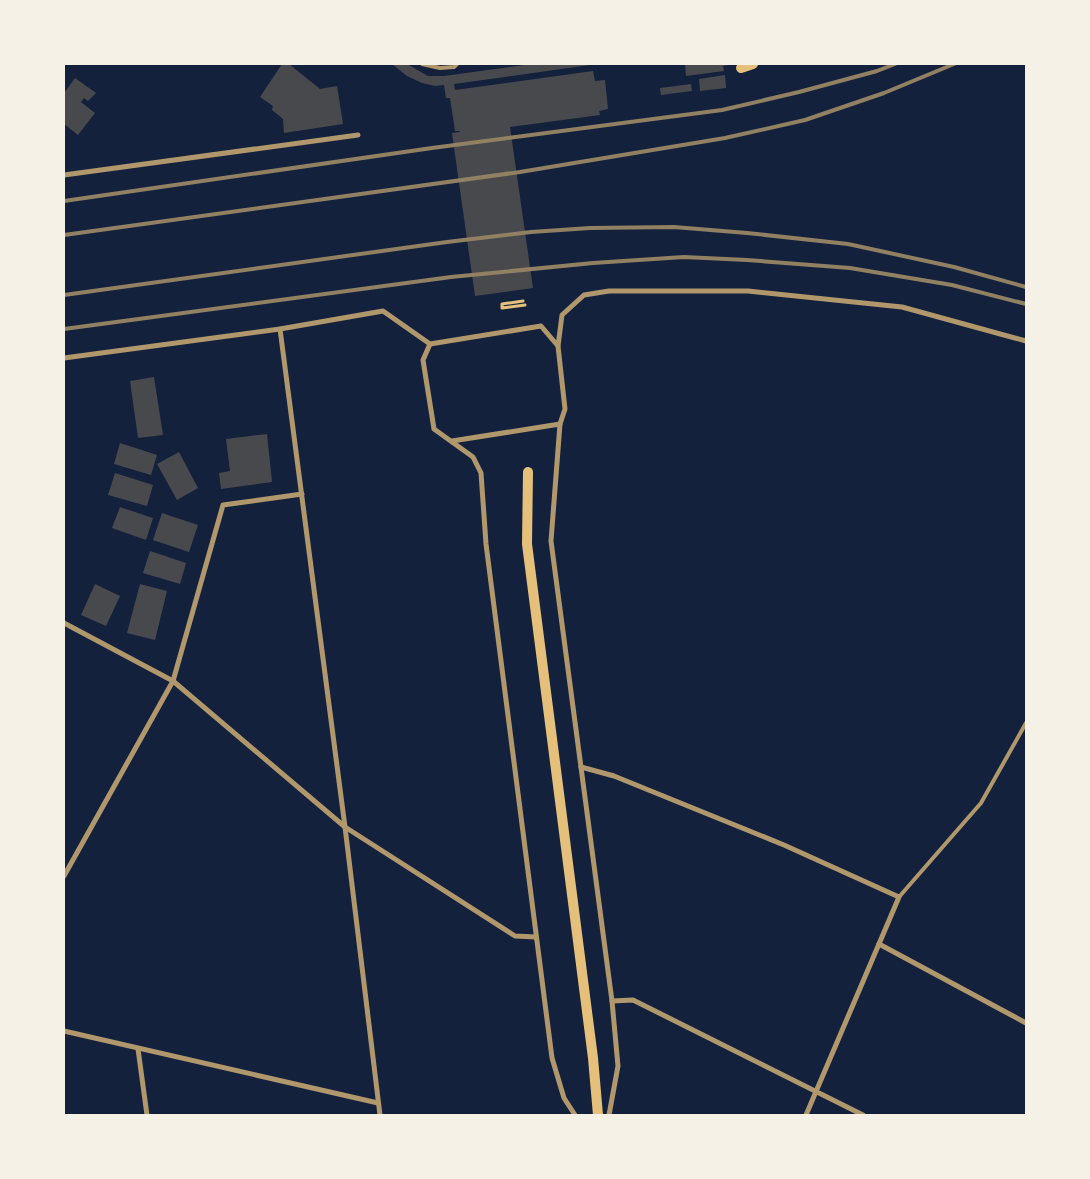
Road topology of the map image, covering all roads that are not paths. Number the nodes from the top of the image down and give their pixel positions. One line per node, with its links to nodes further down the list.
1 (422, 64): 2 (lane)
2 (457, 64)
3 (753, 64): 4 (main road)
4 (742, 68)
5 (358, 135): 6 (street)
6 (64, 175)
7 (280, 329): 9 (street); 11 (street); 15 (street)
8 (1026, 341): 10 (street)
9 (430, 344): 10 (street); 13 (street)
10 (558, 346): 12 (street)
11 (64, 358)
12 (560, 424): 13 (street); 19 (street)
13 (452, 441): 23 (street)
14 (528, 472): 34 (main road)
15 (302, 494): 17 (street); 20 (street)
16 (64, 623): 17 (street)
17 (173, 681): 20 (street); 21 (street)
18 (1026, 722): 22 (lane)
19 (581, 767): 22 (street); 25 (street)
20 (346, 827): 23 (street); 30 (street)
21 (64, 873)
22 (899, 897): 24 (street)
23 (536, 937): 33 (street)
24 (879, 944): 26 (street); 29 (street)
25 (612, 1001): 29 (street); 35 (street)
26 (1026, 1023)
27 (64, 1031): 28 (street)
28 (138, 1049): 30 (street); 31 (street)
29 (815, 1091): 36 (street); 37 (street)
30 (378, 1102): 32 (street)
31 (147, 1115)
32 (380, 1115)
33 (575, 1115)
34 (598, 1115)
35 (609, 1115)
36 (806, 1115)
37 (863, 1115)

